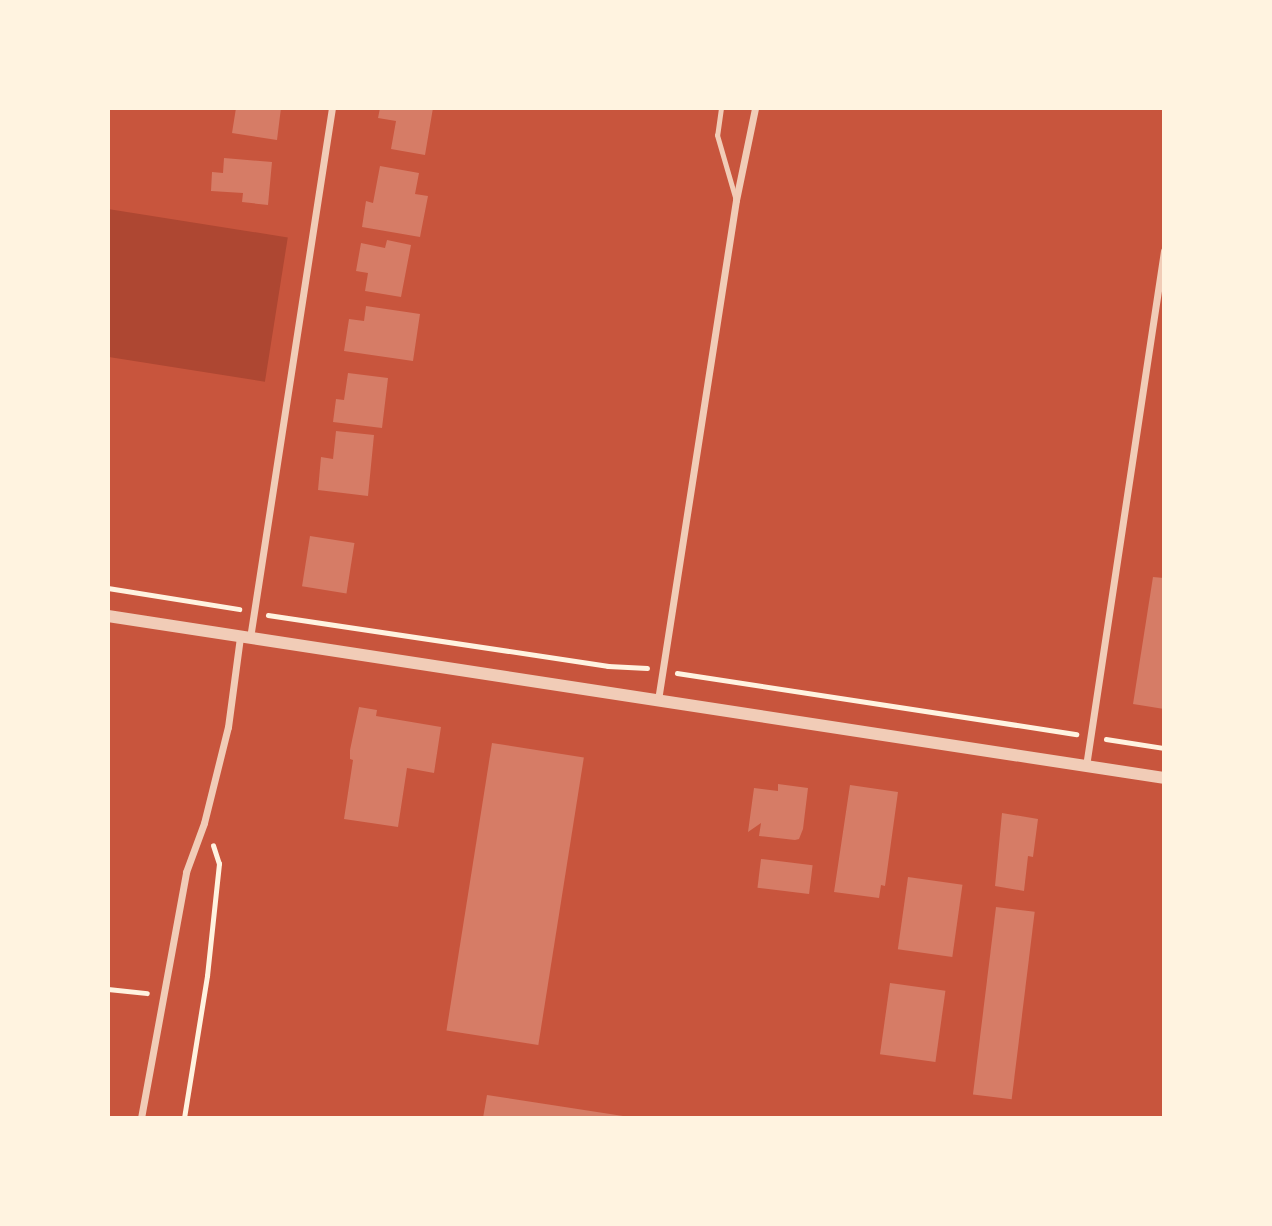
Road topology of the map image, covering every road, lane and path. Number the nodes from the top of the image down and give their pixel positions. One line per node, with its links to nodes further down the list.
1 (332, 108): 7 (street)
2 (721, 108): 4 (lane)
3 (755, 108): 4 (street)
4 (736, 200): 10 (street)
5 (1164, 251): 12 (street)
6 (108, 588): 7 (path)
7 (254, 612): 9 (street); 10 (path)
8 (108, 616): 9 (street)
9 (245, 638): 11 (street); 16 (street)
10 (663, 670): 11 (street); 12 (path)
11 (658, 700): 14 (street)
12 (1091, 736): 13 (path); 14 (street)
13 (1164, 748)
14 (1086, 766): 15 (street)
15 (1164, 778)
16 (204, 823): 18 (street); 20 (path)
17 (108, 989): 18 (path)
18 (162, 995): 19 (street)
19 (141, 1118)
20 (184, 1118)

